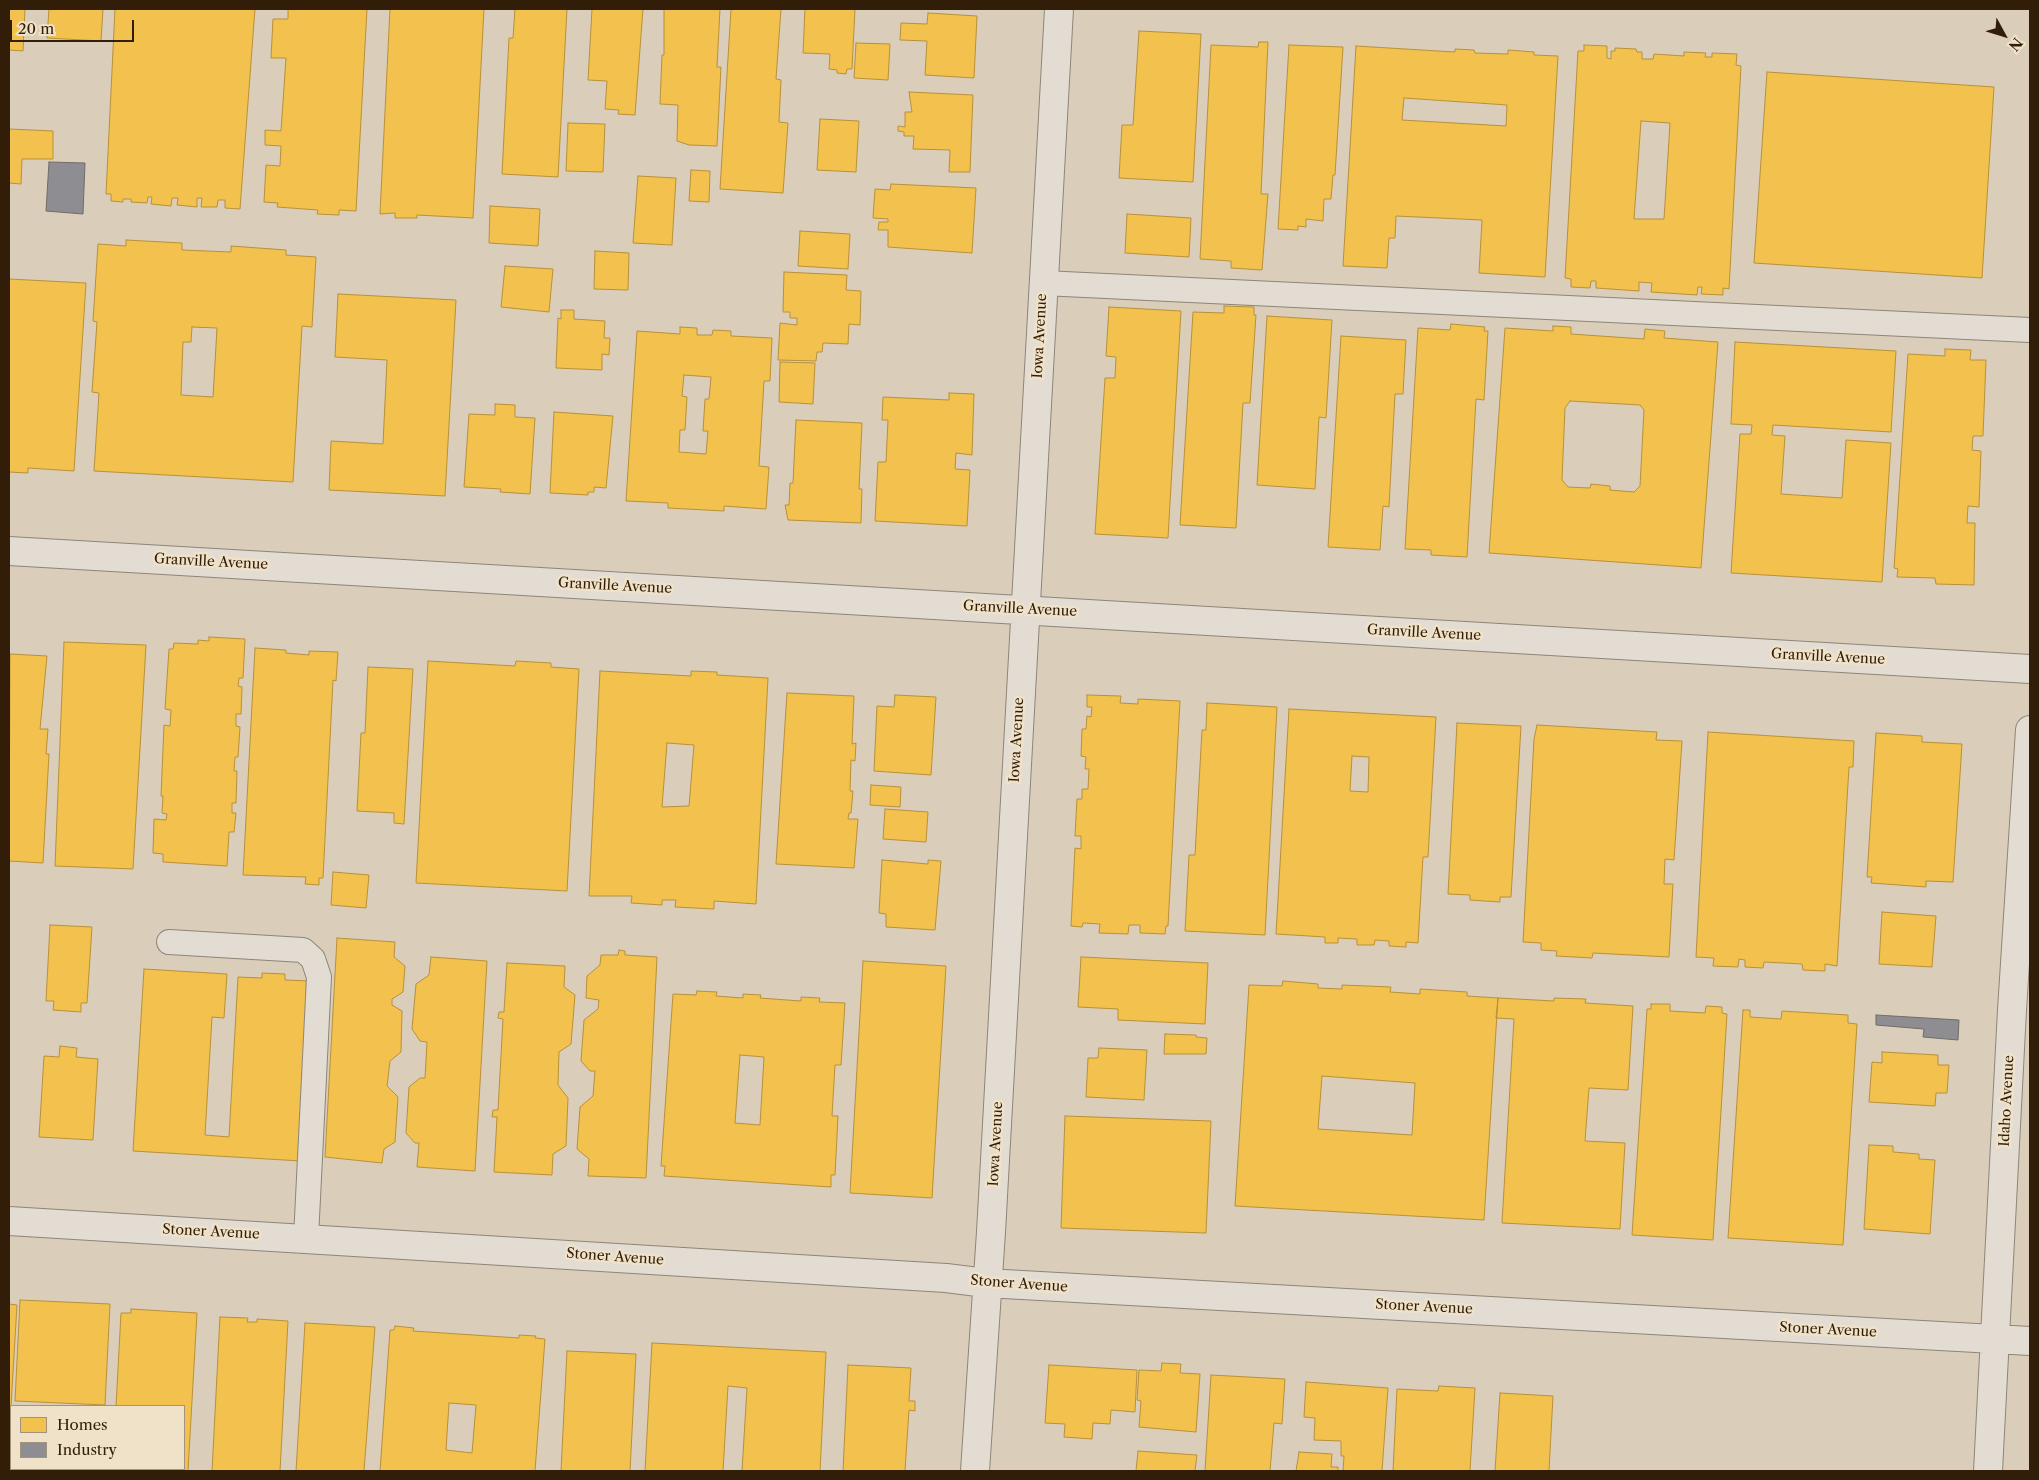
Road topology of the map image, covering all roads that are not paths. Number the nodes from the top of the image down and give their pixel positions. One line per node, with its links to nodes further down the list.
1 (1059, 9): 2 (street, Iowa Avenue)
2 (1043, 283): 3 (lane); 5 (street, Iowa Avenue)
3 (2030, 330)
4 (9, 551): 5 (street, Granville Avenue)
5 (1024, 610): 6 (street, Granville Avenue); 12 (street, Iowa Avenue)
6 (2030, 669)
7 (2030, 730): 9 (street, Idaho Avenue)
8 (169, 942): 11 (lane)
9 (2021, 1011): 13 (street, Idaho Avenue)
10 (9, 1221): 11 (street, Stoner Avenue)
11 (306, 1238): 12 (street, Stoner Avenue)
12 (986, 1283): 13 (street, Stoner Avenue); 15 (street, Iowa Avenue)
13 (1993, 1339): 14 (street, Stoner Avenue); 16 (street, Idaho Avenue)
14 (2030, 1341)
15 (975, 1471)
16 (1988, 1471)

